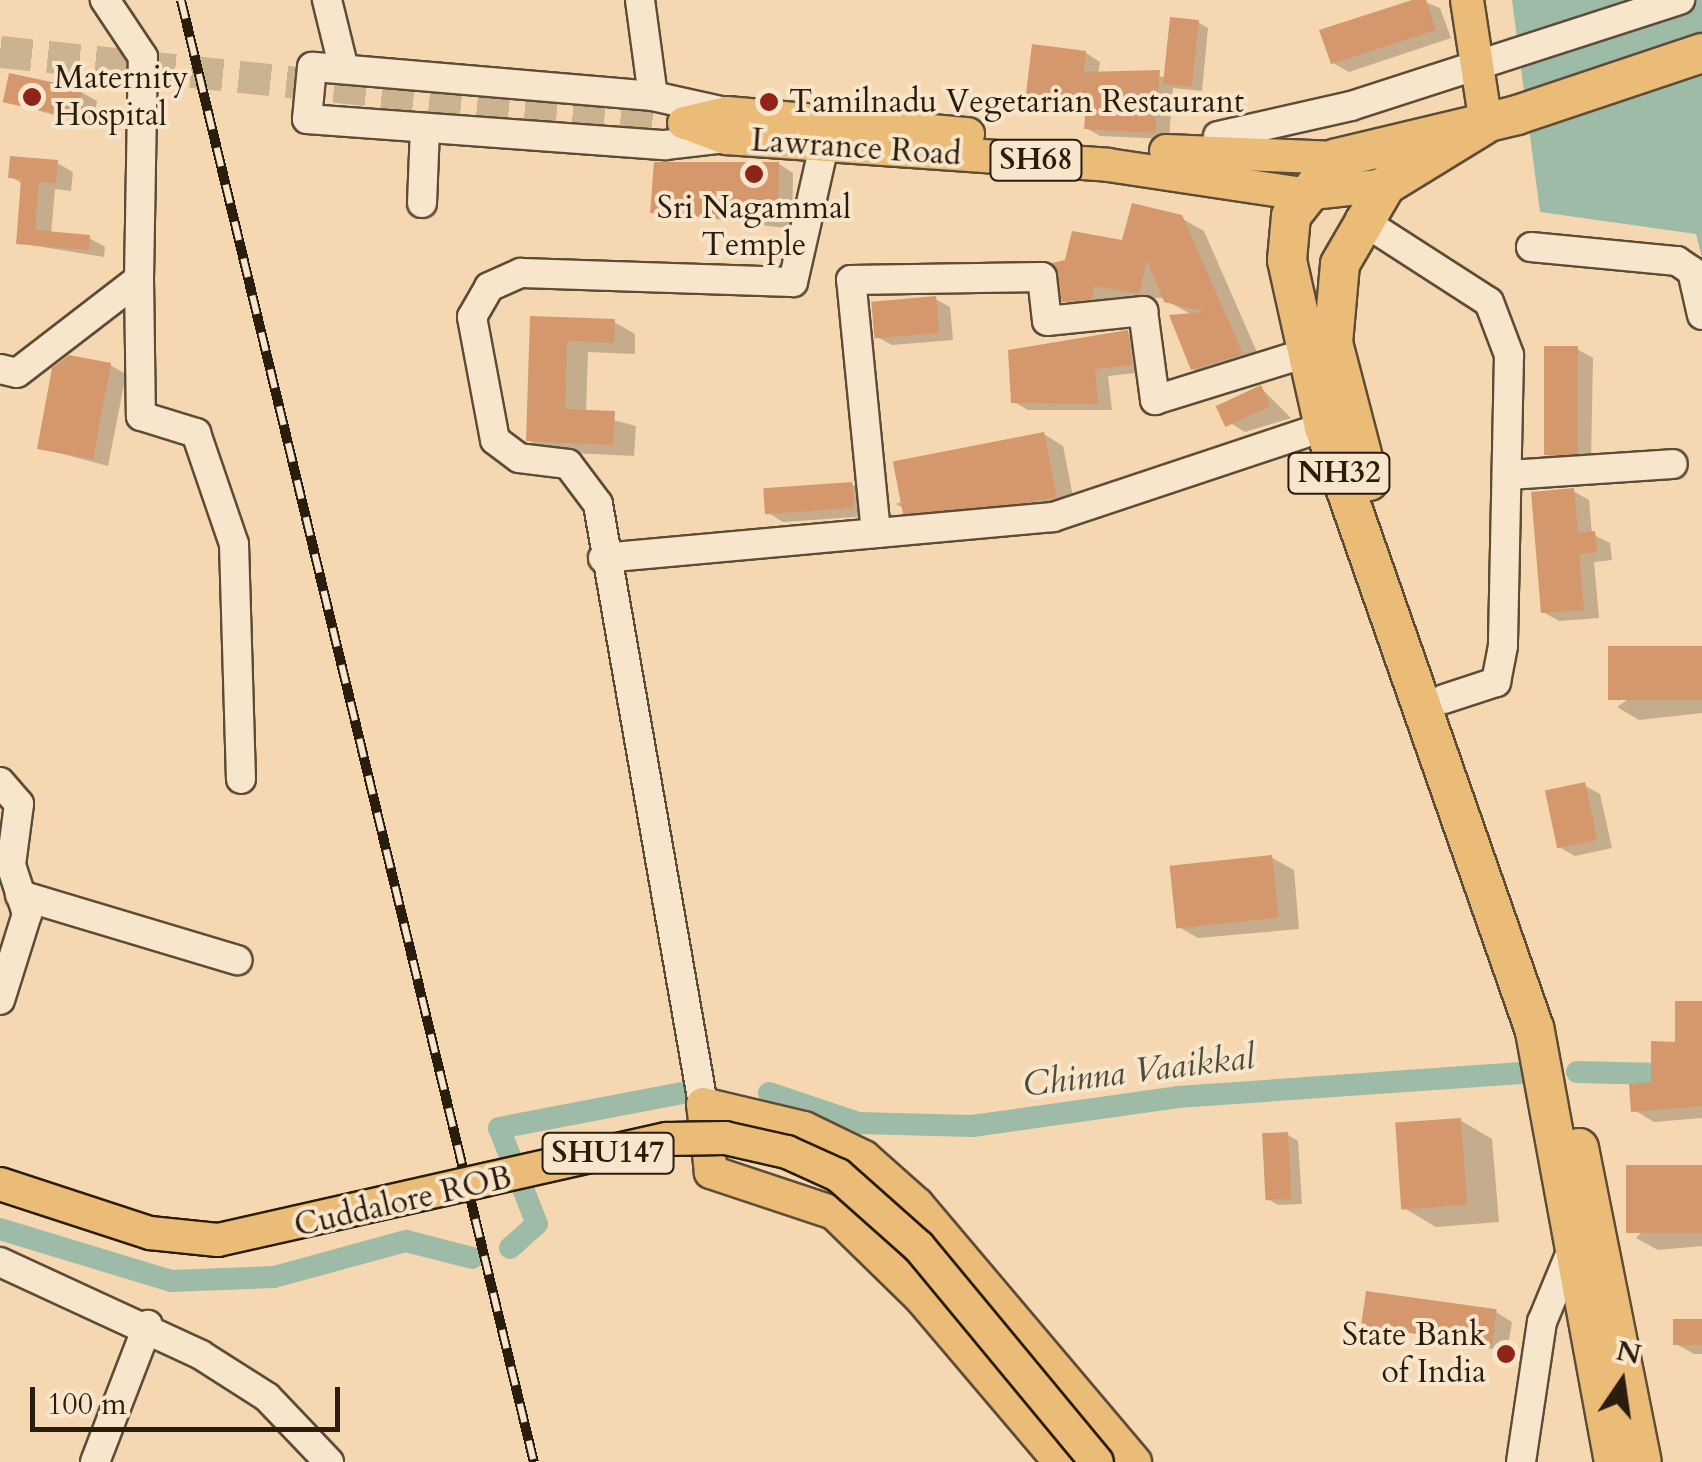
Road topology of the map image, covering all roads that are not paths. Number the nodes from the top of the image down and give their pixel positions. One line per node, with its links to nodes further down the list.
1 (327, 0): 8 (street)
2 (640, 0): 9 (street)
3 (1468, 0): 7 (main road)
4 (1680, 0): 7 (street)
5 (109, 7): 22 (street)
6 (1702, 54): 10 (highway, NH32)
7 (1474, 68): 10 (main road); 14 (street)
8 (344, 69): 9 (street); 13 (street)
9 (653, 96): 12 (street)
10 (1501, 119): 16 (highway, NH32); 17 (highway, NH32)
11 (680, 122): 12 (main road, Lawrance Road / SH68)
12 (726, 126): 13 (street); 15 (main road, Lawrance Road / SH68); 16 (main road, Lawrance Road / SH68)
13 (425, 128): 19 (street)
14 (1218, 136)
15 (824, 146): 18 (main road, Lawrance Road / SH68); 30 (street)
16 (1336, 158): 18 (highway, NH32)
17 (1386, 185): 18 (main road, Lawrance Road / SH68); 20 (highway, NH32)
18 (1304, 194): 24 (highway, NH32)
19 (422, 203)
20 (1360, 219): 28 (street); 31 (highway, NH32)
21 (1531, 247): 23 (street)
22 (139, 279): 25 (street); 32 (street)
23 (1702, 315)
24 (1306, 353): 26 (highway, NH32); 29 (street)
25 (0, 369)
26 (1324, 427): 29 (street); 39 (highway, NH32)
27 (1673, 464): 28 (street)
28 (1508, 476): 31 (street)
29 (876, 533): 30 (street)
30 (603, 558): 37 (street)
31 (1444, 699): 49 (highway, NH32)
32 (241, 778)
33 (0, 782): 34 (street)
34 (20, 894): 35 (street); 36 (street)
35 (237, 960)
36 (0, 1000)
37 (702, 1104): 44 (main road); 46 (main road)
38 (0, 1184): 45 (main road, Cuddalore ROB / SHU147, bridge)
39 (1571, 1252): 47 (street); 48 (highway, NH32)
40 (1, 1265): 41 (street)
41 (148, 1325): 42 (street); 43 (street)
42 (95, 1462)
43 (329, 1462)
44 (1060, 1462)
45 (1097, 1462)
46 (1134, 1462)
47 (1521, 1462)
48 (1614, 1462)
49 (1642, 1462)

